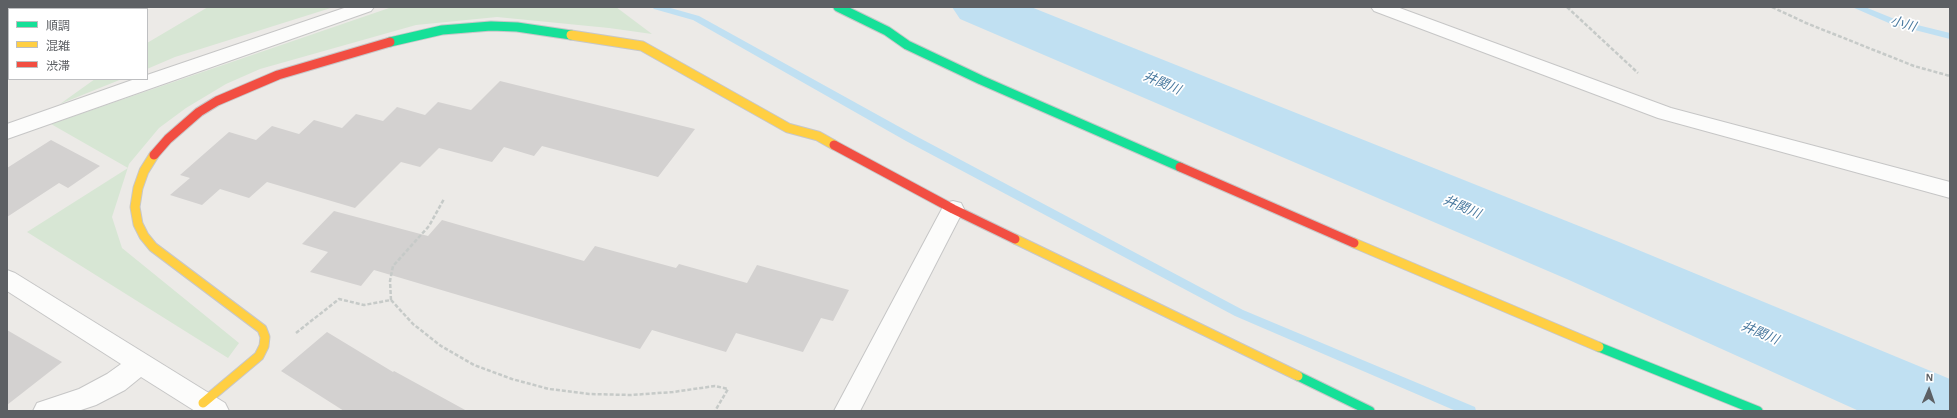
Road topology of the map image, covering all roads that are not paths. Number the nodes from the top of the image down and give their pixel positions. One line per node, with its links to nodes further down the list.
1 (365, 7): 4 (street)
2 (838, 7): 13 (street)
3 (1380, 7): 5 (street)
4 (7, 132)
5 (1950, 190)
6 (953, 209): 9 (street); 11 (street); 12 (street)
7 (7, 279): 8 (street)
8 (140, 363): 9 (street); 10 (street)
9 (209, 407)
10 (46, 411)
11 (847, 411)
12 (1370, 411)
13 (1758, 411)

